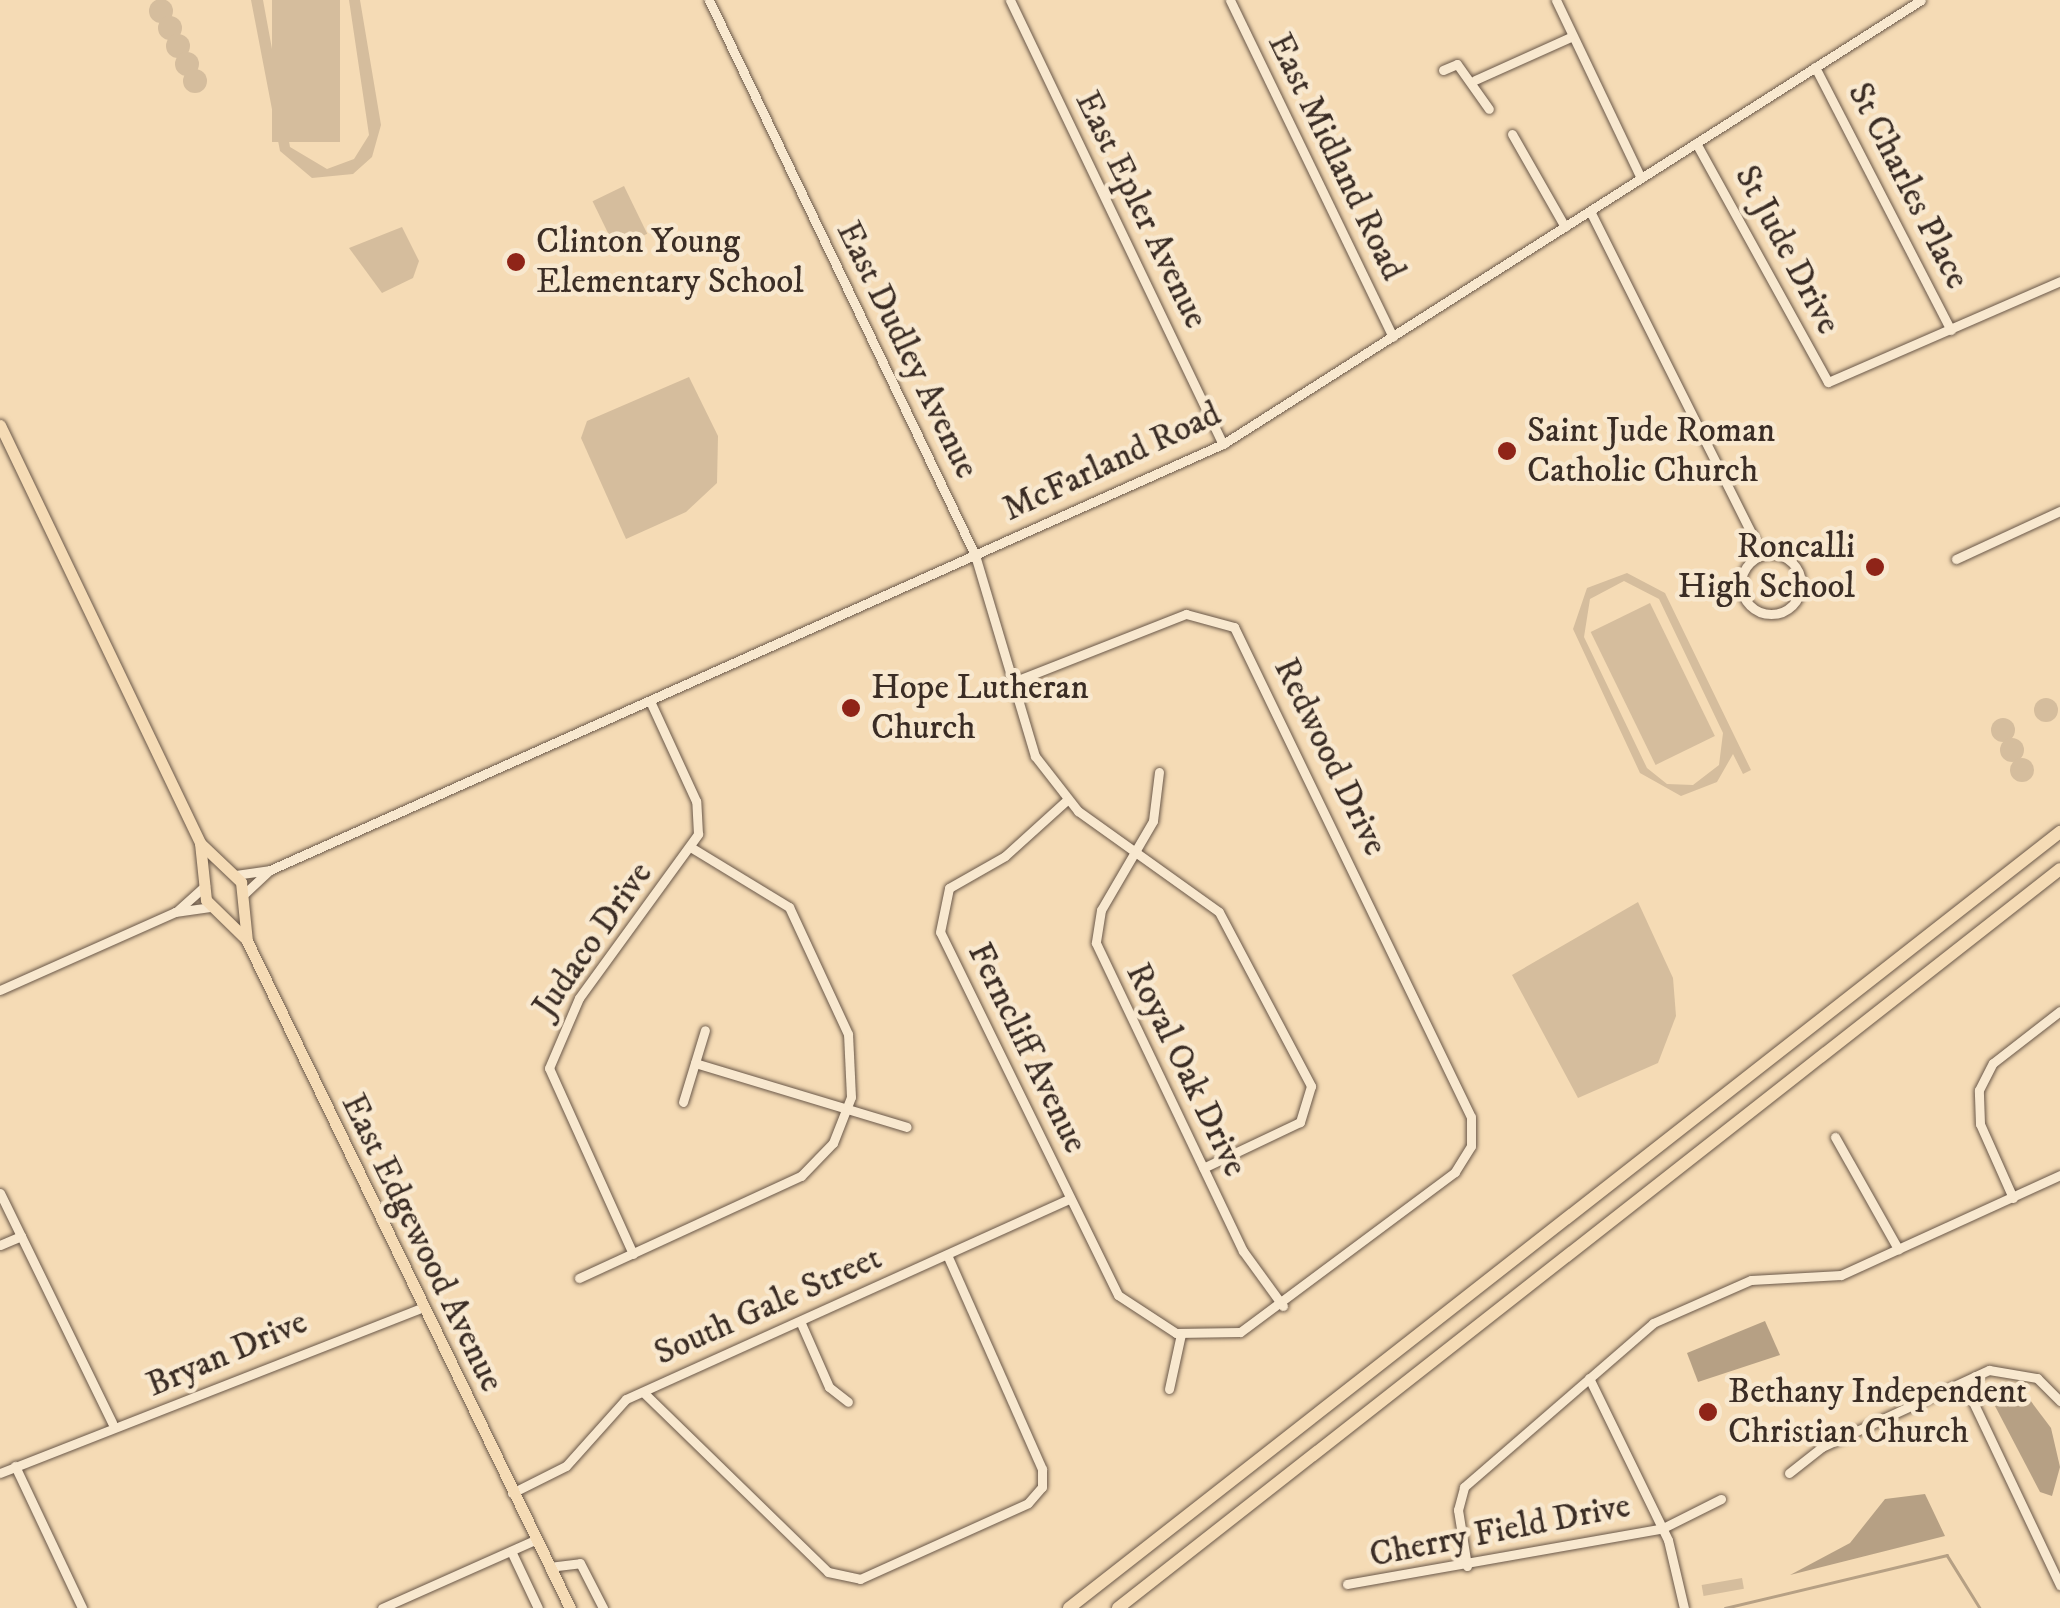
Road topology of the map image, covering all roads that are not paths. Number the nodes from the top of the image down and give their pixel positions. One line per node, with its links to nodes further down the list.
1 (709, 0): 23 (street, East Dudley Avenue)
2 (1010, 0): 20 (street, East Epler Avenue)
3 (1230, 0): 18 (street, East Midland Road)
4 (1556, 0): 6 (street)
5 (1921, 0): 7 (street, McFarland Road)
6 (1573, 36): 9 (street); 13 (street)
7 (1815, 67): 12 (street, McFarland Road); 17 (street, St Charles Place)
8 (1443, 70): 9 (street)
9 (1474, 80): 10 (street)
10 (1489, 109)
11 (1512, 134): 15 (street)
12 (1696, 142): 13 (street, McFarland Road); 17 (street, St Jude Drive)
13 (1641, 178): 14 (street, McFarland Road)
14 (1590, 211): 15 (street, McFarland Road); 22 (street)
15 (1565, 227): 18 (street, McFarland Road)
16 (2060, 281): 17 (street)
17 (1951, 330)
18 (1393, 337): 20 (street, McFarland Road)
19 (0, 426): 30 (main road, East Edgewood Avenue)
20 (1222, 444): 23 (street, McFarland Road)
21 (2060, 511): 24 (street)
22 (1762, 554): 22 (street)
23 (975, 555): 25 (street, East Dudley Avenue); 26 (street, McFarland Road)
24 (1956, 558)
25 (1013, 682): 28 (street, East Dudley Avenue); 60 (street, Redwood Drive)
26 (650, 701): 31 (street); 34 (street, McFarland Road)
27 (1159, 772): 32 (street, Royal Oak Drive)
28 (1067, 800): 32 (street, East Dudley Avenue); 53 (street, Ferncliff Avenue)
29 (2060, 832): 88 (highway)
30 (200, 843): 35 (main road, East Edgewood Avenue); 36 (main road, East Edgewood Avenue)
31 (692, 848): 46 (street); 57 (street, Judaco Drive)
32 (1137, 850): 49 (street, Royal Oak Drive); 49 (street, East Dudley Avenue)
33 (2060, 869): 89 (highway)
34 (270, 870): 35 (street, McFarland Road); 37 (street, McFarland Road)
35 (232, 874): 36 (main road); 37 (main road, East Edgewood Avenue)
36 (206, 884): 38 (main road, East Edgewood Avenue); 39 (street)
37 (242, 899): 38 (main road); 40 (main road, East Edgewood Avenue)
38 (215, 908): 39 (street); 40 (main road, East Edgewood Avenue)
39 (175, 912): 41 (street)
40 (247, 941): 61 (main road, East Edgewood Avenue)
41 (0, 990)
42 (2060, 1010): 52 (street)
43 (705, 1030): 44 (street)
44 (695, 1064): 45 (street); 46 (street)
45 (684, 1102)
46 (848, 1109): 47 (street); 57 (street)
47 (907, 1127)
48 (1836, 1137): 56 (street)
49 (1203, 1168): 60 (street, Royal Oak Drive)
50 (2060, 1176): 52 (street)
51 (0, 1192): 54 (street)
52 (2013, 1198): 56 (street)
53 (1069, 1199): 58 (street, South Gale Street); 63 (street, Ferncliff Avenue)
54 (21, 1236): 55 (street); 70 (street)
55 (0, 1245)
56 (1898, 1250): 64 (street)
57 (633, 1254): 59 (street)
58 (948, 1256): 62 (street, South Gale Street); 67 (street)
59 (579, 1278)
60 (1283, 1306): 63 (street)
61 (422, 1308): 70 (street, Bryan Drive); 74 (main road, East Edgewood Avenue)
62 (800, 1322): 67 (street, South Gale Street); 69 (street)
63 (1180, 1334): 66 (street)
64 (1589, 1378): 76 (street); 79 (street)
65 (1964, 1384): 68 (street); 73 (street); 82 (street)
66 (1170, 1390)
67 (643, 1392): 74 (street, South Gale Street)
68 (2060, 1400)
69 (848, 1402)
70 (112, 1423): 71 (street, Bryan Drive)
71 (15, 1466): 72 (street, Bryan Drive); 83 (street)
72 (0, 1472)
73 (1789, 1473)
74 (511, 1493): 77 (main road, East Edgewood Avenue)
75 (1722, 1499): 76 (street, Cherry Field Drive)
76 (1663, 1528): 79 (street, Cherry Field Drive); 90 (street)
77 (535, 1540): 78 (street); 80 (main road, East Edgewood Avenue)
78 (510, 1550): 84 (street); 85 (street)
79 (1467, 1566): 81 (street, Cherry Field Drive)
80 (549, 1567): 86 (main road, East Edgewood Avenue); 87 (street)
81 (1347, 1584)
82 (2060, 1585)
83 (82, 1608)
84 (382, 1608)
85 (538, 1608)
86 (570, 1608)
87 (603, 1608)
88 (1069, 1608)
89 (1118, 1608)
90 (1684, 1608)

